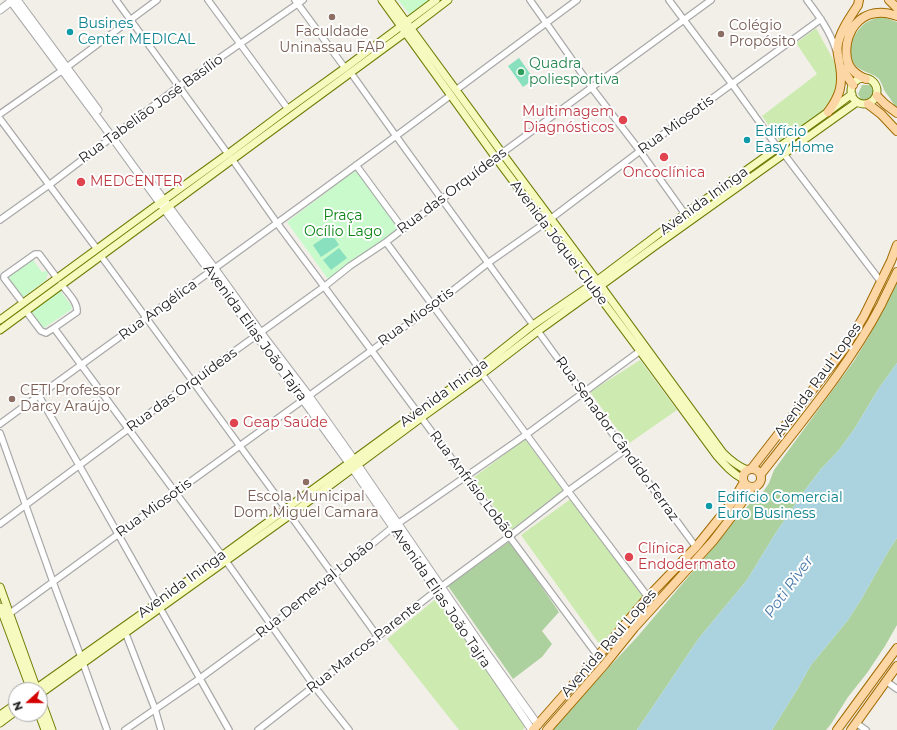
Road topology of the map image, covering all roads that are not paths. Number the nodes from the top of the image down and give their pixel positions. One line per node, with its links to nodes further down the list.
1 (13, 0): 18 (street); 28 (street, Avenida Elias João Tajra)
2 (116, 0): 20 (street, Rua Anfrísio Lobão)
3 (157, 0): 20 (street)
4 (208, 0): 25 (street)
5 (382, 0): 24 (main road, Avenida Jóquei Clube)
6 (390, 0): 24 (main road, Avenida Jóquei Clube)
7 (436, 0): 24 (main road)
8 (448, 0): 24 (main road)
9 (530, 0): 23 (street)
10 (577, 0): 23 (street, Rua Angélica)
11 (669, 0): 21 (street)
12 (711, 0): 21 (street, Rua das Orquídeas)
13 (807, 0): 22 (street)
14 (859, 0): 26 (main road)
15 (889, 0): 17 (main road)
16 (299, 1): 25 (street, Rua Tabelião José Basílio); 29 (street, Rua Senador Cândido Ferraz)
17 (897, 8)
18 (0, 10)
19 (897, 16): 30 (main road)
20 (130, 20): 28 (street); 33 (street, Rua Anfrísio Lobão)
21 (683, 20): 31 (street); 34 (street, Rua das Orquídeas)
22 (821, 20): 26 (street); 31 (street, Rua Miosotis)
23 (546, 23): 34 (street); 35 (street, Rua Angélica)
24 (406, 27): 29 (main road); 35 (main road, Avenida Jóquei Clube)
25 (240, 43): 33 (street, Rua Tabelião José Basílio); 40 (street)
26 (837, 53): 27 (main road)
27 (840, 64): 32 (main road); 41 (main road)
28 (64, 69): 43 (street); 46 (street, Avenida Elias João Tajra); 46 (street, Avenida Elias João Tajra)
29 (348, 70): 40 (main road); 47 (street, Rua Senador Cândido Ferraz); 52 (main road)
30 (866, 78): 32 (main road); 37 (main road)
31 (732, 84): 48 (street); 49 (street, Rua Miosotis)
32 (853, 85): 36 (main road)
33 (178, 87): 46 (street, Rua Tabelião José Basílio); 52 (street, Rua Anfrísio Lobão)
34 (592, 88): 49 (street); 50 (street, Rua das Orquídeas)
35 (454, 92): 47 (street, Rua Angélica); 50 (main road, Avenida Jóquei Clube); 53 (main road, Avenida Jóquei Clube)
36 (852, 94): 38 (main road); 41 (main road, Avenida Ininga)
37 (876, 96): 39 (main road); 42 (main road)
38 (857, 102): 39 (main road); 51 (main road, Avenida Ininga)
39 (868, 104): 45 (main road)
40 (288, 109): 52 (main road)
41 (828, 112): 48 (main road, Avenida Ininga)
42 (897, 113)
43 (0, 114)
44 (0, 119): 55 (street)
45 (897, 131)
46 (114, 135): 55 (street, Rua Tabelião José Basílio); 57 (street, Avenida Elias João Tajra)
47 (396, 136): 54 (street, Rua Angélica); 56 (street, Rua Senador Cândido Ferraz)
48 (778, 148): 58 (main road, Avenida Ininga)
49 (640, 151): 58 (street); 60 (street, Rua Miosotis)
50 (502, 153): 53 (street, Rua das Orquídeas); 60 (main road, Avenida Jóquei Clube)
51 (784, 154): 70 (street); 71 (main road, Avenida Ininga)
52 (230, 157): 57 (main road); 61 (street, Rua Anfrísio Lobão)
53 (496, 158): 56 (street, Rua das Orquídeas); 60 (main road, Avenida Jóquei Clube)
54 (356, 165): 61 (street, Rua Angélica); 62 (street)
55 (48, 185): 59 (street, Rua Tabelião José Basílio); 65 (street)
56 (442, 199): 62 (street, Rua das Orquídeas); 66 (street, Rua Senador Cândido Ferraz)
57 (164, 205): 65 (main road); 67 (street, Avenida Elias João Tajra)
58 (685, 214): 71 (main road, Avenida Ininga)
59 (0, 220)
60 (548, 220): 66 (street, Rua Miosotis); 71 (main road, Avenida Jóquei Clube)
61 (277, 223): 67 (street, Rua Angélica); 72 (street, Rua Anfrísio Lobão)
62 (403, 229): 63 (street, Rua das Orquídeas)
63 (386, 242): 72 (street, Rua das Orquídeas); 74 (street)
64 (897, 245): 70 (main road, Avenida Raul Lopes)
65 (99, 253): 69 (main road); 76 (street)
66 (488, 264): 74 (street, Rua Miosotis); 79 (street, Rua Senador Cândido Ferraz)
67 (213, 270): 76 (street, Rua Angélica); 81 (street, Avenida Elias João Tajra)
68 (897, 272): 100 (main road, Avenida Raul Lopes)
69 (59, 281): 73 (main road); 73 (street); 75 (main road); 78 (street)
70 (880, 282): 99 (main road, Avenida Raul Lopes)
71 (596, 285): 79 (main road, Avenida Ininga); 83 (main road, Avenida Jóquei Clube); 99 (main road, Avenida Jóquei Clube)
72 (325, 286): 81 (street, Rua das Orquídeas); 82 (street, Rua Anfrísio Lobão)
73 (23, 303): 77 (main road)
74 (433, 306): 82 (street, Rua Miosotis); 85 (street)
75 (26, 311): 78 (street); 80 (main road)
76 (147, 318): 84 (street, Rua Angélica); 86 (street)
77 (0, 320)
78 (54, 328): 84 (street)
79 (536, 328): 85 (main road, Avenida Ininga); 87 (street, Rua Senador Cândido Ferraz)
80 (0, 330)
81 (259, 335): 86 (street, Rua das Orquídeas); 89 (street, Avenida Elias João Tajra)
82 (372, 350): 89 (street, Rua Miosotis); 90 (street, Rua Anfrísio Lobão)
83 (640, 350): 87 (street, Rua Demerval Lobão); 102 (main road, Avenida Jóquei Clube)
84 (82, 365): 88 (street, Rua Angélica); 92 (street)
85 (480, 371): 90 (main road, Avenida Ininga); 94 (street)
86 (193, 381): 92 (street, Rua das Orquídeas); 95 (street)
87 (582, 394): 94 (street, Rua Demerval Lobão); 96 (street, Rua Senador Cândido Ferraz)
88 (39, 396): 91 (street, Rua Angélica); 98 (street)
89 (306, 398): 95 (street, Rua Miosotis); 97 (street, Avenida Elias João Tajra)
90 (419, 415): 97 (main road, Avenida Ininga); 101 (street, Rua Anfrísio Lobão)
91 (0, 424)
92 (129, 429): 98 (street, Rua das Orquídeas); 105 (street)
93 (0, 433): 106 (street)
94 (527, 434): 101 (street, Rua Demerval Lobão); 104 (street)
95 (240, 446): 105 (street, Rua Miosotis); 107 (street)
96 (625, 450): 104 (street, Rua Marcos Parente); 112 (street, Rua Senador Cândido Ferraz)
97 (353, 464): 107 (main road, Avenida Ininga); 109 (street, Avenida Elias João Tajra)
98 (79, 465): 106 (street, Rua das Orquídeas); 110 (street)
99 (749, 469): 100 (main road); 102 (main road)
100 (761, 474): 103 (main road)
101 (466, 477): 109 (street, Rua Demerval Lobão); 111 (street, Rua Anfrísio Lobão)
102 (743, 480): 103 (main road); 112 (main road, Avenida Raul Lopes)
103 (752, 487): 138 (main road, Avenida Raul Lopes)
104 (568, 491): 111 (street, Rua Marcos Parente); 118 (street)
105 (176, 492): 110 (street, Rua Miosotis); 113 (street)
106 (26, 505): 108 (street, Rua das Orquídeas); 115 (street)
107 (288, 512): 113 (main road, Avenida Ininga); 114 (street)
108 (0, 524)
109 (395, 525): 114 (street, Rua Demerval Lobão); 117 (street, Avenida Elias João Tajra)
110 (118, 534): 115 (street, Rua Miosotis); 119 (street)
111 (510, 536): 117 (street, Rua Marcos Parente); 126 (street, Rua Anfrísio Lobão)
112 (696, 547): 118 (main road, Avenida Raul Lopes)
113 (224, 558): 119 (main road, Avenida Ininga); 122 (street)
114 (334, 575): 122 (street, Rua Demerval Lobão); 124 (street)
115 (53, 582): 121 (street, Rua Miosotis); 127 (street)
116 (0, 587): 121 (main road)
117 (438, 589): 124 (street, Rua Marcos Parente); 140 (street, Avenida Elias João Tajra)
118 (648, 597): 126 (main road, Avenida Raul Lopes)
119 (158, 605): 123 (main road, Avenida Ininga); 129 (street)
120 (0, 607): 121 (main road)
121 (4, 617): 131 (main road)
122 (271, 626): 129 (street, Rua Demerval Lobão); 133 (street)
123 (124, 630): 127 (main road, Avenida Ininga); 136 (street)
124 (378, 636): 133 (street, Rua Marcos Parente)
125 (897, 649): 149 (main road)
126 (598, 656): 135 (main road, Avenida Raul Lopes)
127 (82, 660): 132 (main road, Avenida Ininga); 142 (street)
128 (897, 666): 130 (main road)
129 (199, 679): 136 (street, Rua Demerval Lobão); 145 (street)
130 (886, 681): 134 (street); 139 (main road)
131 (32, 682)
132 (48, 682)
133 (314, 686): 146 (street, Rua Marcos Parente); 147 (street)
134 (897, 689)
135 (565, 693): 138 (main road); 140 (main road, Avenida Raul Lopes)
136 (154, 709): 143 (street, Rua Demerval Lobão); 144 (street)
137 (48, 719): 141 (main road)
138 (554, 721): 148 (main road, Avenida Raul Lopes)
139 (856, 723): 150 (main road); 151 (street)
140 (535, 728)
141 (52, 730)
142 (107, 730)
143 (125, 730)
144 (161, 730)
145 (228, 730)
146 (258, 730)
147 (349, 730)
148 (547, 730)
149 (837, 730)
150 (851, 730)
151 (866, 730)

